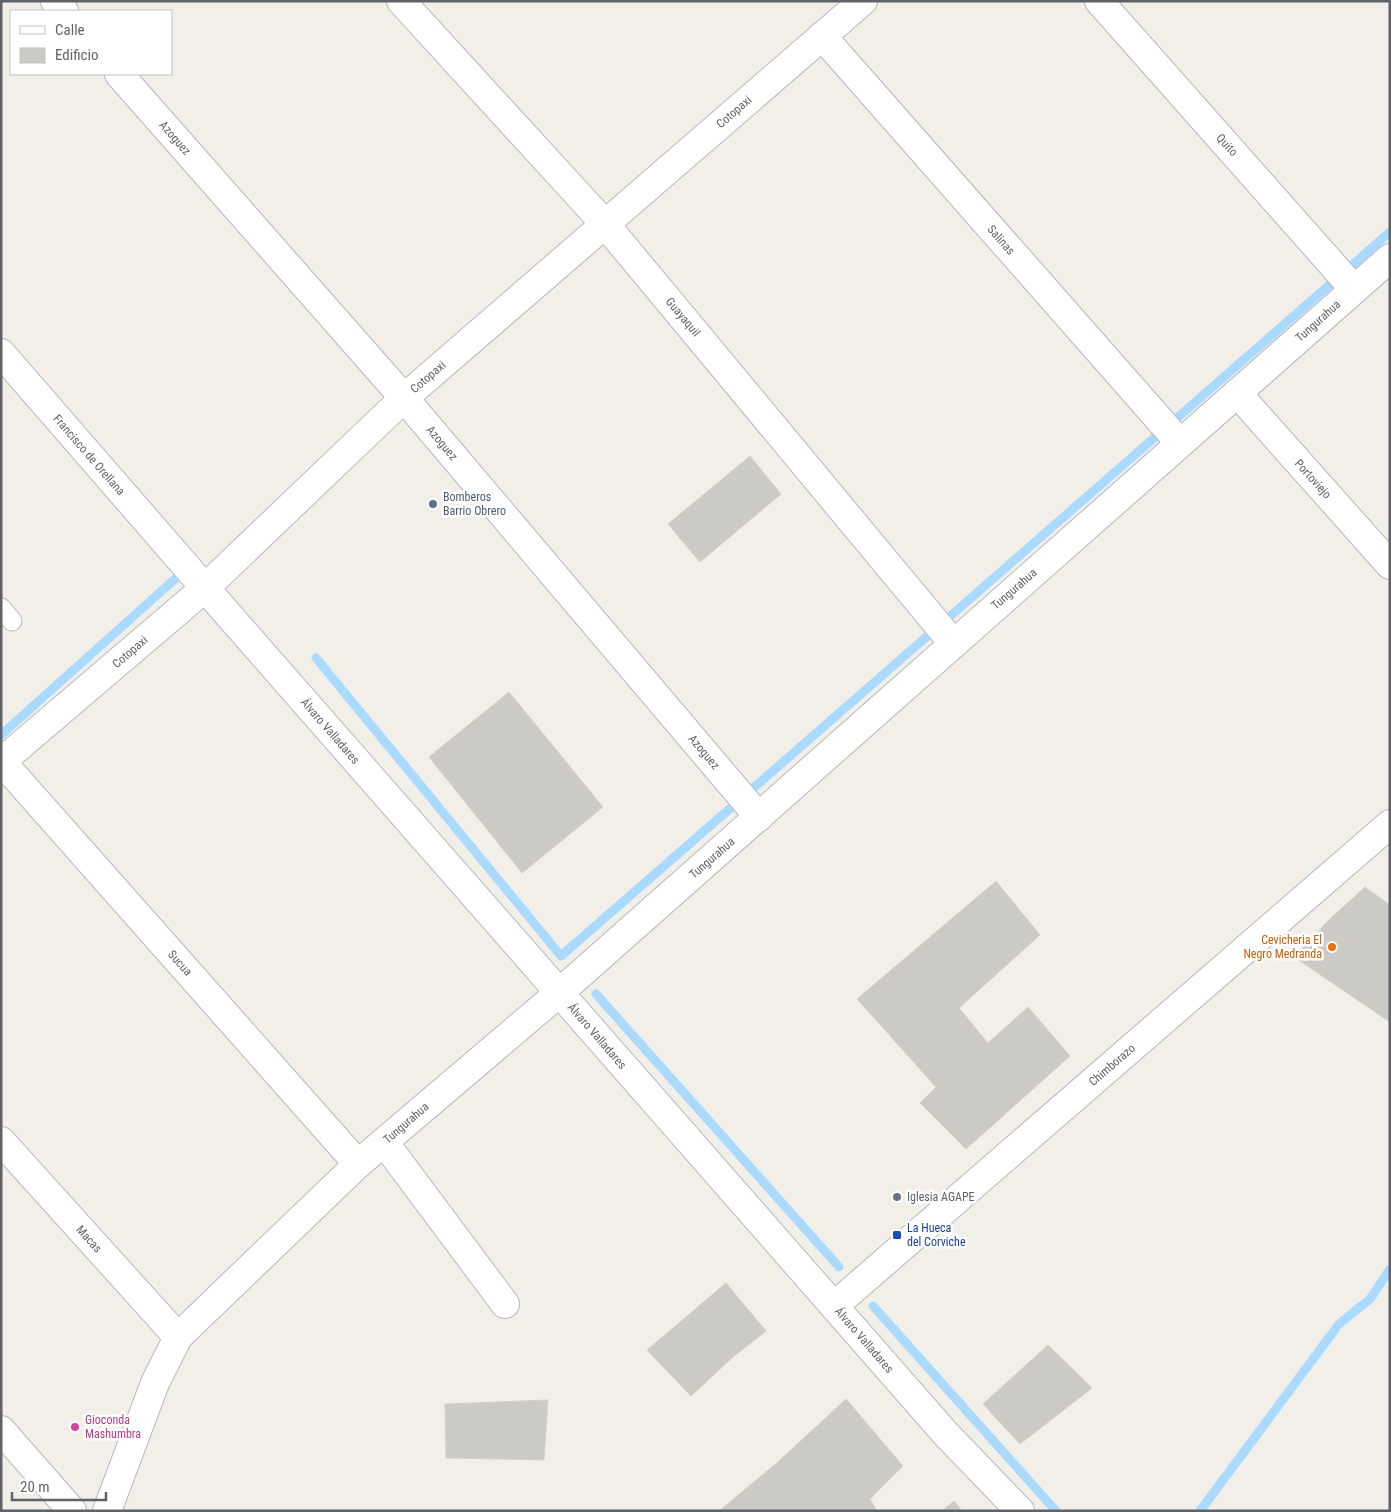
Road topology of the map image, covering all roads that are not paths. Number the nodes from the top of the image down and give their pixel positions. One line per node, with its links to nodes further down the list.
1 (401, 1): 6 (street, Guayaquil)
2 (863, 1): 4 (street, Cotopaxi)
3 (1099, 1): 8 (street, Quito)
4 (822, 36): 6 (street, Cotopaxi); 12 (street, Salinas)
5 (120, 75): 11 (street, Azoguez)
6 (606, 224): 11 (street, Cotopaxi); 16 (street, Guayaquil)
7 (1390, 258): 8 (street, Tungurahua)
8 (1354, 288): 10 (street, Tungurahua)
9 (4, 361): 13 (street, Francisco de Orellana)
10 (1237, 393): 12 (street, Tungurahua); 14 (street, Portoviejo)
11 (404, 398): 15 (street, Cotopaxi); 18 (street, Azoguez)
12 (1180, 442): 16 (street, Tungurahua)
13 (177, 557): 15 (street, Álvaro Valladares)
14 (1390, 565)
15 (201, 584): 17 (street, Cotopaxi); 20 (street, Álvaro Valladares)
16 (953, 642): 18 (street, Tungurahua)
17 (2, 762): 23 (street, Sucua)
18 (757, 815): 20 (street, Tungurahua)
19 (1390, 824): 25 (street, Chimborazo)
20 (559, 992): 22 (street, Tungurahua); 25 (street, Álvaro Valladares)
21 (1, 1141): 26 (street, Macas)
22 (384, 1142): 23 (street, Tungurahua); 24 (street)
23 (358, 1164): 26 (street, Tungurahua)
24 (505, 1304)
25 (834, 1306): 30 (street, Álvaro Valladares)
26 (178, 1337): 29 (street, Tungurahua)
27 (1, 1430): 28 (street)
28 (72, 1511)
29 (107, 1511)
30 (1020, 1511)

